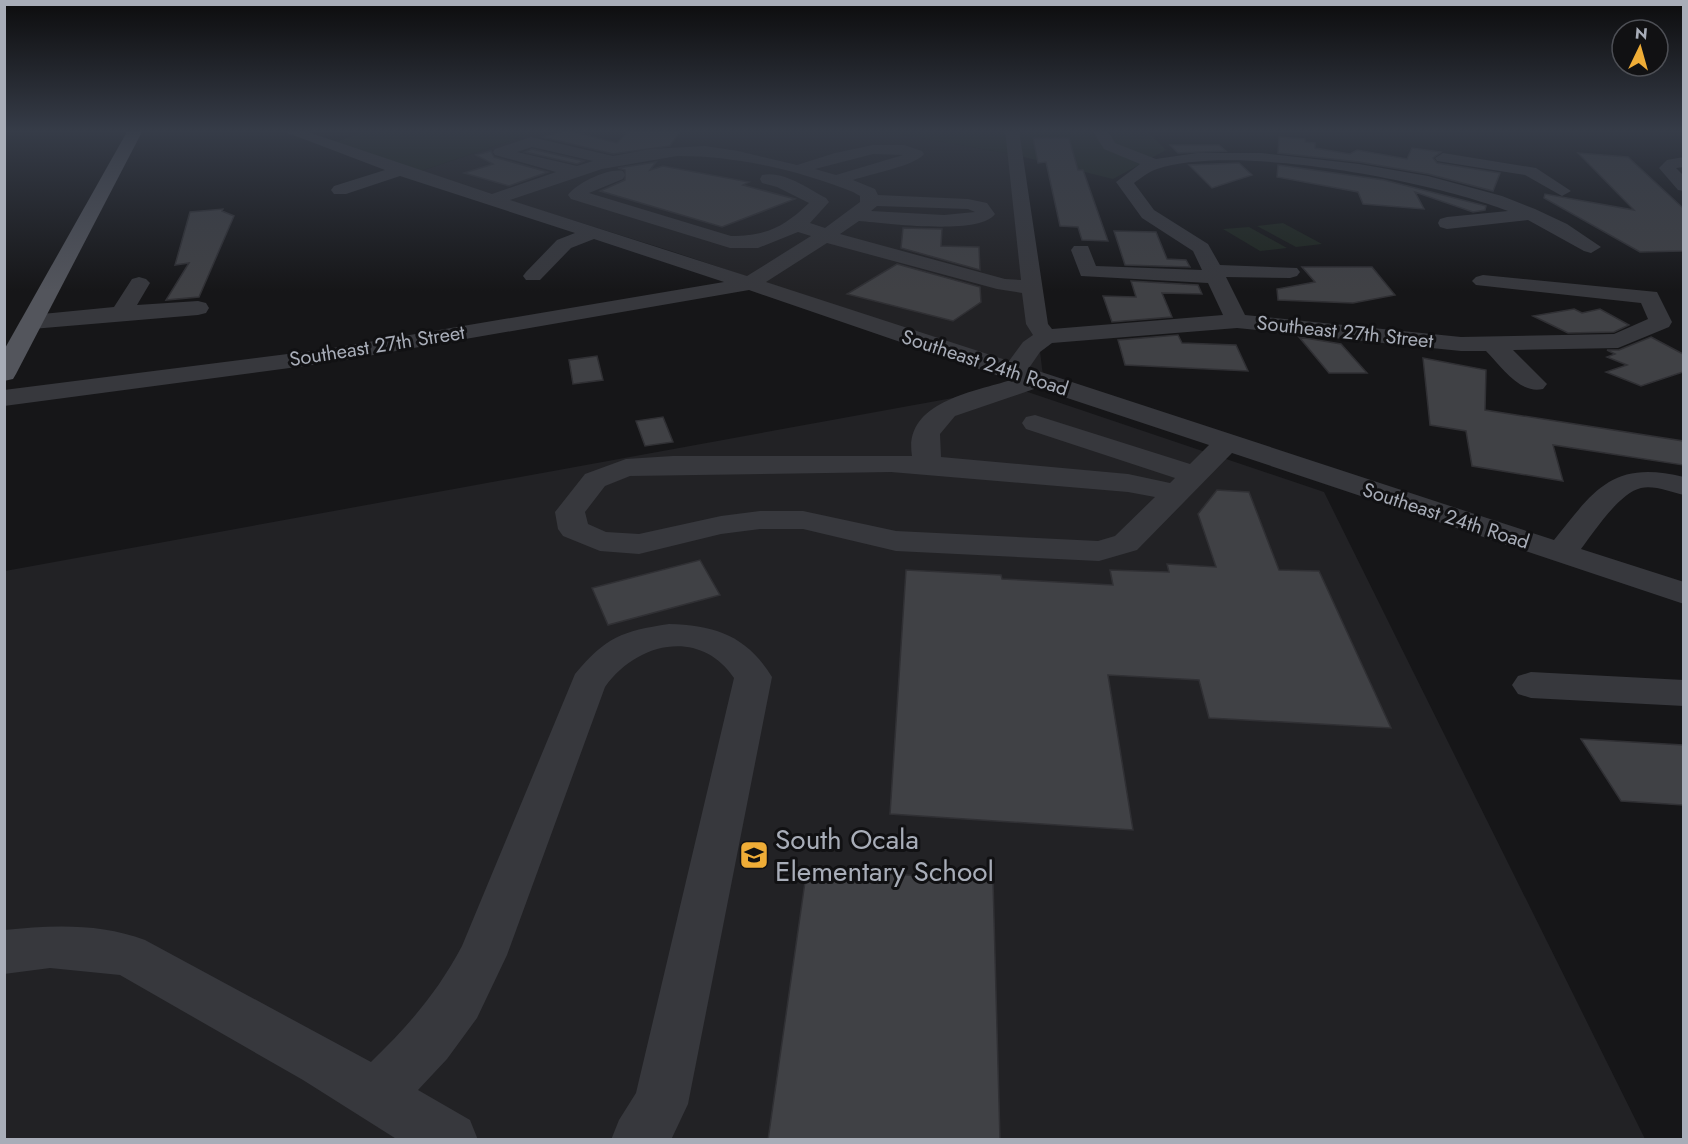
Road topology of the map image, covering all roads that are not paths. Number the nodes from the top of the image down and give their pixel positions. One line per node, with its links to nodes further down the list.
1 (107, 183): 36 (main road)
2 (360, 183): 13 (street)
3 (442, 183): 16 (street, Southeast 24th Road)
4 (541, 183): 16 (street)
5 (600, 183): 21 (street)
6 (784, 183): 21 (street)
7 (845, 183): 17 (street)
8 (1019, 183): 32 (street)
9 (1125, 183): 27 (street)
10 (1397, 183): 14 (street)
11 (1439, 183): 18 (street)
12 (1550, 183): 15 (street)
13 (340, 190)
14 (1382, 191)
15 (1562, 191)
16 (492, 200): 22 (street, Southeast 24th Road)
17 (869, 200): 19 (street); 19 (street)
18 (1533, 213): 20 (street); 24 (street)
19 (855, 215): 23 (street)
20 (1447, 223)
21 (795, 226): 23 (street)
22 (594, 232): 28 (street); 31 (street, Southeast 24th Road)
23 (824, 236): 31 (street); 32 (street)
24 (1591, 247)
25 (1081, 250): 27 (street)
26 (1290, 272): 27 (street)
27 (1214, 274): 35 (street)
28 (533, 276)
29 (1483, 280): 37 (street)
30 (139, 283): 34 (street)
31 (748, 284): 42 (street, Southeast 24th Road); 44 (street, Southeast 27th Street)
32 (1032, 287): 39 (street)
33 (198, 308): 34 (street)
34 (122, 312): 36 (street)
35 (1237, 321): 39 (street, Southeast 27th Street); 40 (street, Southeast 27th Street)
36 (32, 322): 41 (main road)
37 (1653, 326): 38 (street); 40 (street, Southeast 27th Street)
38 (1683, 336)
39 (1046, 337): 42 (street)
40 (1492, 343): 43 (street)
41 (6, 367)
42 (1024, 376): 46 (street, Southeast 24th Road); 47 (street)
43 (1534, 384)
44 (4, 398)
45 (1035, 423): 48 (street)
46 (1227, 443): 48 (street); 50 (street, Southeast 24th Road)
47 (929, 465): 48 (street); 48 (street)
48 (1186, 484)
49 (1683, 486): 50 (street)
50 (1561, 553): 51 (street, Southeast 24th Road)
51 (1683, 594)
52 (1531, 685): 53 (street)
53 (1683, 693)
54 (4, 952): 55 (street)
55 (377, 1094): 56 (street); 57 (street)
56 (450, 1140)
57 (639, 1140)

